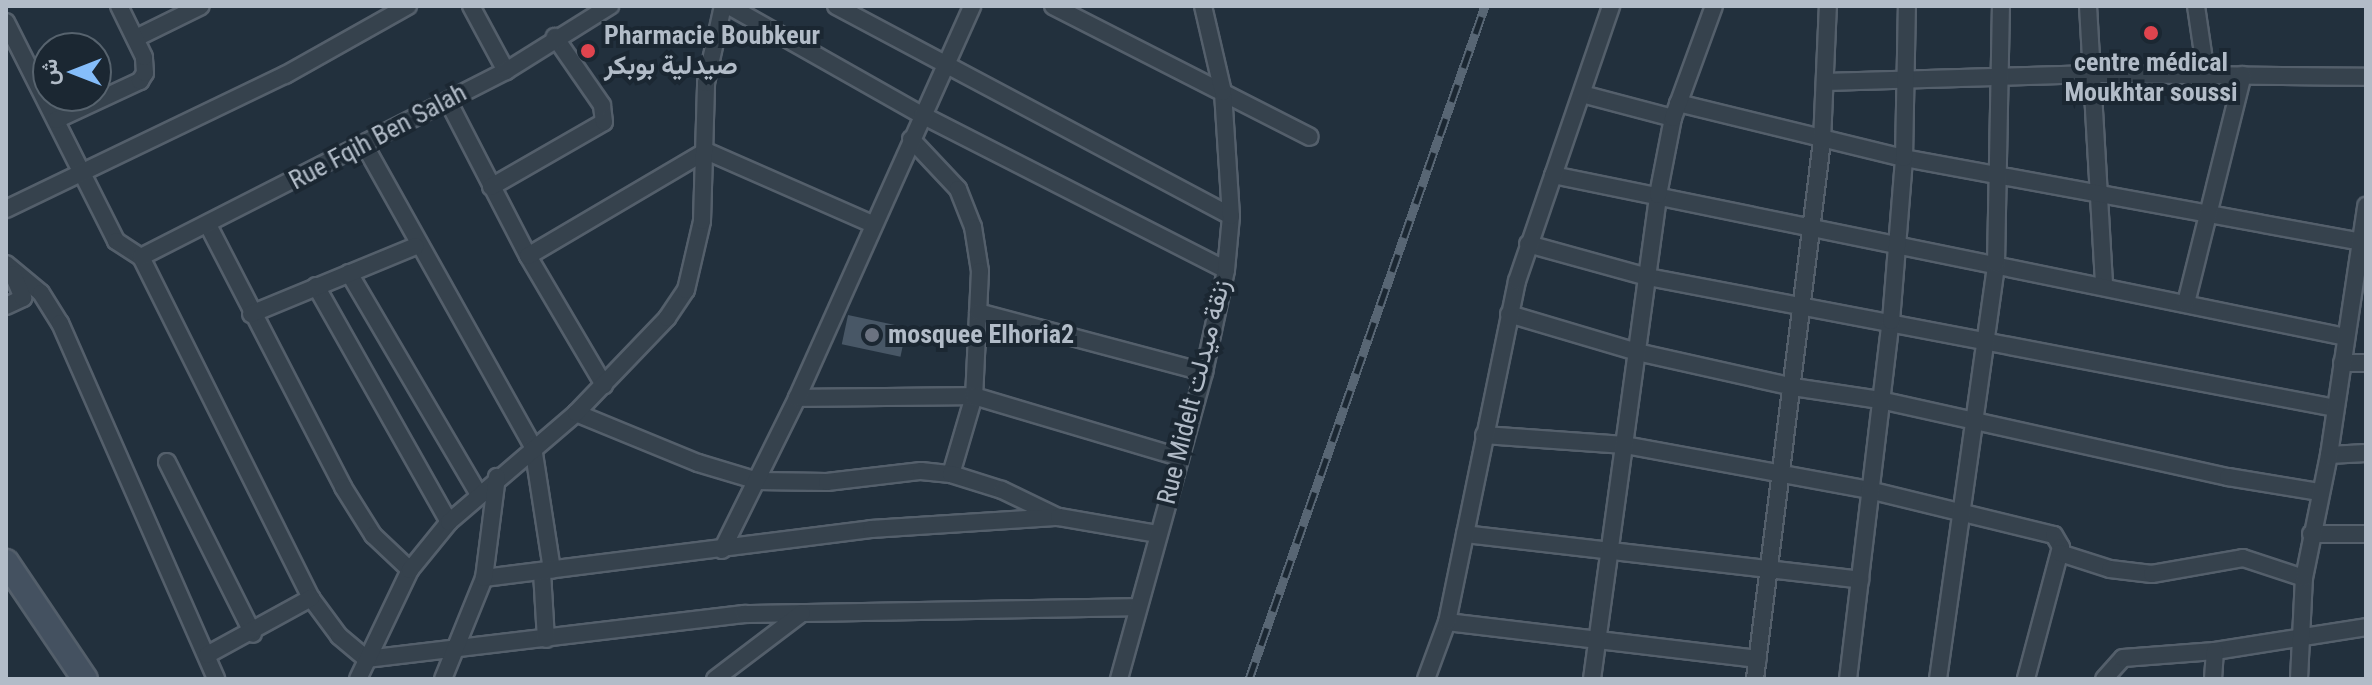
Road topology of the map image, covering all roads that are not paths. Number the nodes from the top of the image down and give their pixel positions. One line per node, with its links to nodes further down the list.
1 (119, 6): 21 (street)
2 (201, 6): 21 (street)
3 (408, 6): 43 (street)
4 (471, 6): 23 (street)
5 (723, 6): 41 (street)
6 (729, 6): 35 (street)
7 (836, 6): 22 (street)
8 (972, 6): 22 (street)
9 (1053, 6): 31 (street)
10 (1203, 6): 31 (street, Rue Midelt زنقة ميدلت)
11 (1611, 6): 32 (street)
12 (1714, 6): 34 (street)
13 (1828, 6): 29 (street)
14 (1907, 6): 30 (street)
15 (2001, 6): 28 (street)
16 (2088, 6): 24 (street)
17 (2196, 6): 25 (street)
18 (607, 7): 20 (street, Rue Fqih Ben Salah)
19 (6, 22): 36 (street)
20 (555, 37): 23 (street, Rue Fqih Ben Salah); 46 (street)
21 (136, 38): 36 (street)
22 (945, 64): 35 (street); 52 (street)
23 (506, 71): 33 (street, Rue Fqih Ben Salah)
24 (2095, 74): 25 (street); 28 (street); 47 (street)
25 (2206, 74): 26 (street)
26 (2243, 75): 27 (street); 51 (street)
27 (2366, 77)
28 (2001, 78): 30 (street); 44 (street)
29 (1825, 82): 30 (street); 39 (street)
30 (1906, 82): 42 (street)
31 (1223, 92): 37 (street); 52 (street, Rue Midelt زنقة ميدلت)
32 (1582, 94): 34 (street); 45 (street)
33 (448, 101): 40 (street, Rue Fqih Ben Salah); 46 (street)
34 (1676, 111): 39 (street); 48 (street)
35 (922, 115): 38 (street); 65 (street)
36 (56, 120): 43 (street)
37 (1310, 137)
38 (911, 139): 53 (street); 73 (street)
39 (1822, 141): 42 (street); 55 (street)
40 (365, 146): 54 (street, Rue Fqih Ben Salah); 58 (street)
41 (706, 151): 53 (street); 60 (street); 83 (street)
42 (1904, 158): 44 (street); 59 (street)
43 (82, 174): 50 (street); 61 (street)
44 (2000, 174): 47 (street); 62 (street)
45 (1553, 175): 48 (street); 57 (street)
46 (491, 187): 60 (street)
47 (2102, 194): 51 (street); 69 (street)
48 (1658, 195): 55 (street); 67 (street)
49 (2366, 206): 56 (street)
50 (6, 209)
51 (2212, 215): 56 (street); 70 (street)
52 (1231, 216): 65 (street, Rue Midelt زنقة ميدلت)
53 (872, 224): 86 (street)
54 (208, 225): 61 (street, Rue Fqih Ben Salah); 74 (street)
55 (1812, 228): 59 (street); 72 (street)
56 (2361, 242): 63 (street)
57 (1528, 244): 67 (street); 75 (street)
58 (416, 246): 66 (street); 93 (street)
59 (1897, 247): 62 (street); 76 (street)
60 (528, 256): 83 (street)
61 (141, 257): 122 (street)
62 (1996, 264): 69 (street); 78 (street)
63 (2362, 266): 77 (street)
64 (10, 269): 71 (street); 133 (street)
65 (1226, 270): 82 (street, Rue Midelt زنقة ميدلت)
66 (349, 273): 68 (street); 104 (street)
67 (1648, 277): 72 (street); 79 (street)
68 (316, 286): 74 (street); 107 (street)
69 (2104, 287): 70 (street)
70 (2186, 303): 77 (street)
71 (6, 306)
72 (1803, 308): 76 (street); 84 (street)
73 (978, 312): 82 (street); 85 (street)
74 (251, 314): 117 (street)
75 (1509, 314): 79 (street); 91 (street)
76 (1891, 321): 78 (street); 87 (street)
77 (2346, 337): 80 (street)
78 (1984, 340): 88 (street); 90 (street)
79 (1637, 352): 84 (street); 92 (street)
80 (2342, 363): 81 (street); 88 (street)
81 (2366, 363)
82 (1204, 372): 96 (street, Rue Midelt زنقة ميدلت)
83 (604, 385): 89 (street)
84 (1793, 387): 87 (street); 99 (street)
85 (974, 396): 86 (street); 96 (street); 98 (street)
86 (797, 398): 101 (street)
87 (1880, 400): 90 (street); 102 (street)
88 (2335, 408): 95 (street)
89 (576, 413): 93 (street); 101 (street)
90 (1971, 419): 103 (street); 105 (street)
91 (1484, 435): 92 (street); 109 (street)
92 (1625, 445): 99 (street); 113 (street)
93 (533, 447): 100 (street); 118 (street)
94 (2366, 453): 95 (street)
95 (2329, 455): 103 (street)
96 (1179, 457): 108 (street, Rue Midelt زنقة ميدلت)
97 (167, 462): 127 (street)
98 (951, 474): 101 (street); 106 (street)
99 (1779, 476): 102 (street); 116 (street)
100 (497, 477): 104 (street); 119 (street)
101 (758, 481): 112 (street)
102 (1869, 490): 105 (street); 121 (street)
103 (2320, 492): 110 (street)
104 (478, 493): 107 (street)
105 (1961, 515): 114 (street); 146 (street)
106 (1059, 517): 108 (street); 112 (street)
107 (449, 522): 117 (street)
108 (1157, 534): 123 (street, Rue Midelt زنقة ميدلت)
109 (1465, 534): 113 (street); 125 (street)
110 (2311, 534): 111 (street); 120 (street)
111 (2366, 534)
112 (722, 550): 118 (street)
113 (1610, 550): 116 (street); 129 (street)
114 (2060, 553): 120 (street); 147 (street)
115 (6, 562): 136 (street)
116 (1770, 567): 121 (street); 135 (street)
117 (410, 570): 134 (street)
118 (547, 571): 119 (street); 130 (street)
119 (484, 578): 131 (street)
120 (2304, 578): 128 (street)
121 (1860, 580): 145 (street)
122 (311, 598): 127 (street); 134 (street)
123 (1137, 607): 124 (street); 141 (street, Rue Midelt زنقة ميدلت)
124 (802, 613): 130 (street); 140 (street)
125 (1447, 622): 129 (street); 142 (street)
126 (2366, 627): 128 (street)
127 (253, 634): 133 (street)
128 (2298, 636): 132 (street); 150 (street)
129 (1600, 638): 135 (street); 143 (street)
130 (546, 639): 131 (street)
131 (459, 646): 134 (street); 139 (street)
132 (2215, 651): 148 (street); 149 (street)
133 (207, 655): 137 (street)
134 (366, 659): 138 (street)
135 (1758, 659): 144 (street)
136 (85, 679)
137 (216, 679)
138 (358, 679)
139 (443, 679)
140 (715, 679)
141 (1119, 679)
142 (1426, 679)
143 (1592, 679)
144 (1755, 679)
145 (1848, 679)
146 (1938, 679)
147 (2026, 679)
148 (2104, 679)
149 (2213, 679)
150 (2299, 679)

